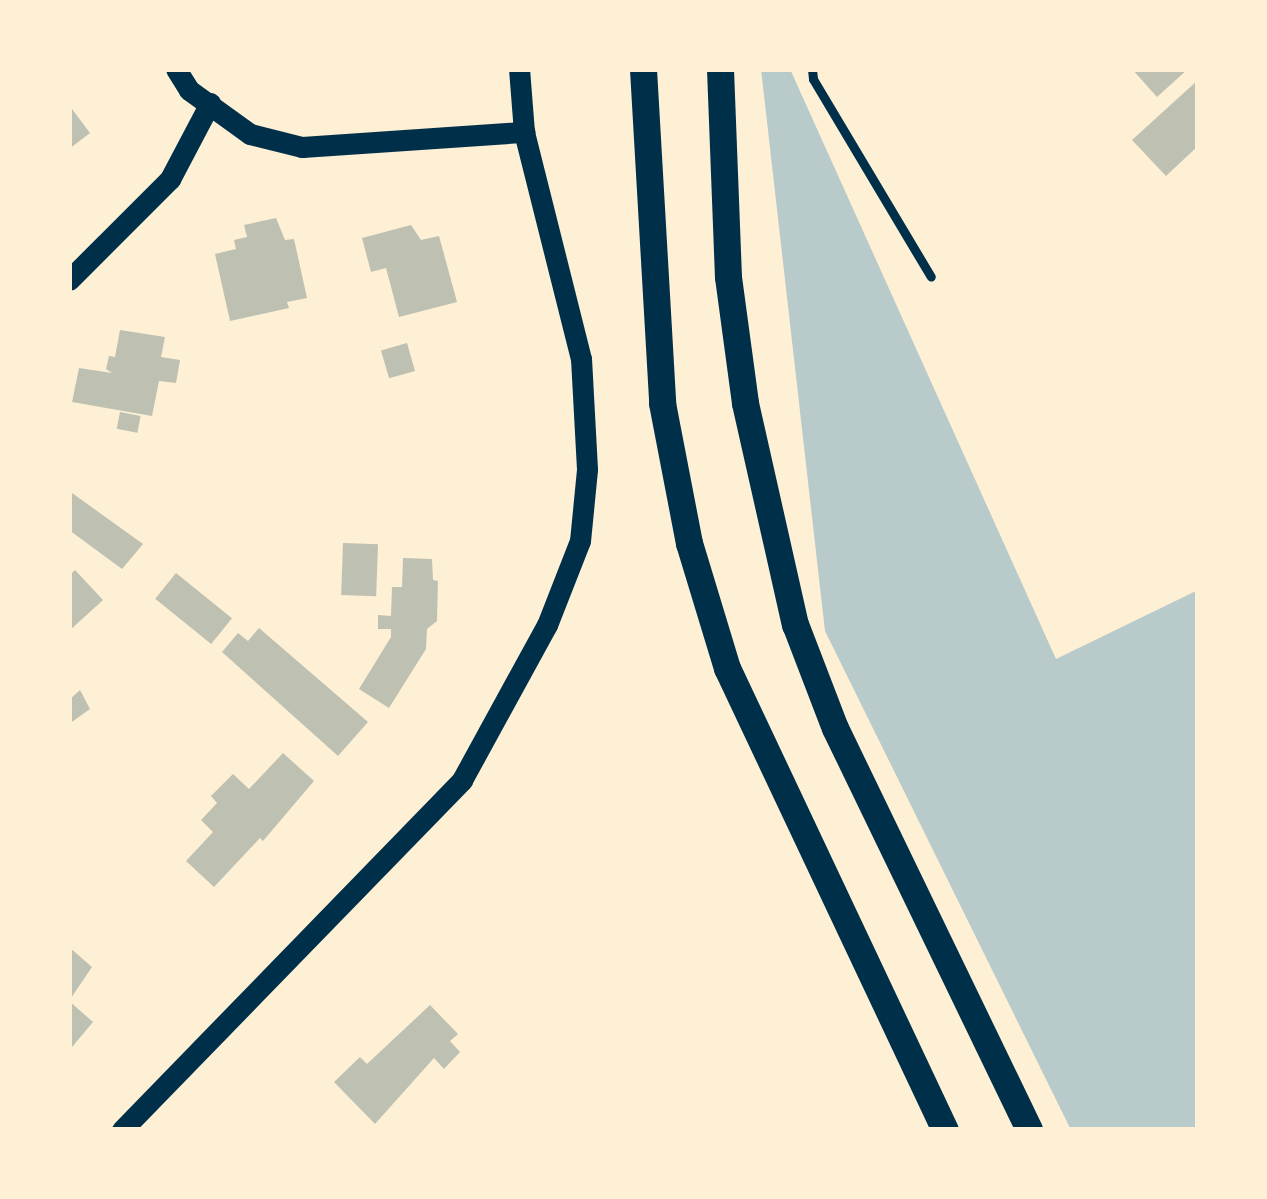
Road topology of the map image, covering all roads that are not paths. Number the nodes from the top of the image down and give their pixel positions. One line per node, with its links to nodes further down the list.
1 (176, 69): 6 (street)
2 (519, 69): 7 (street)
3 (643, 69): 11 (main road)
4 (720, 69): 12 (main road)
5 (812, 69): 8 (lane)
6 (210, 103): 7 (street); 9 (street)
7 (524, 132): 10 (street)
8 (931, 277)
9 (69, 280)
10 (122, 1130)
11 (945, 1130)
12 (1029, 1130)

